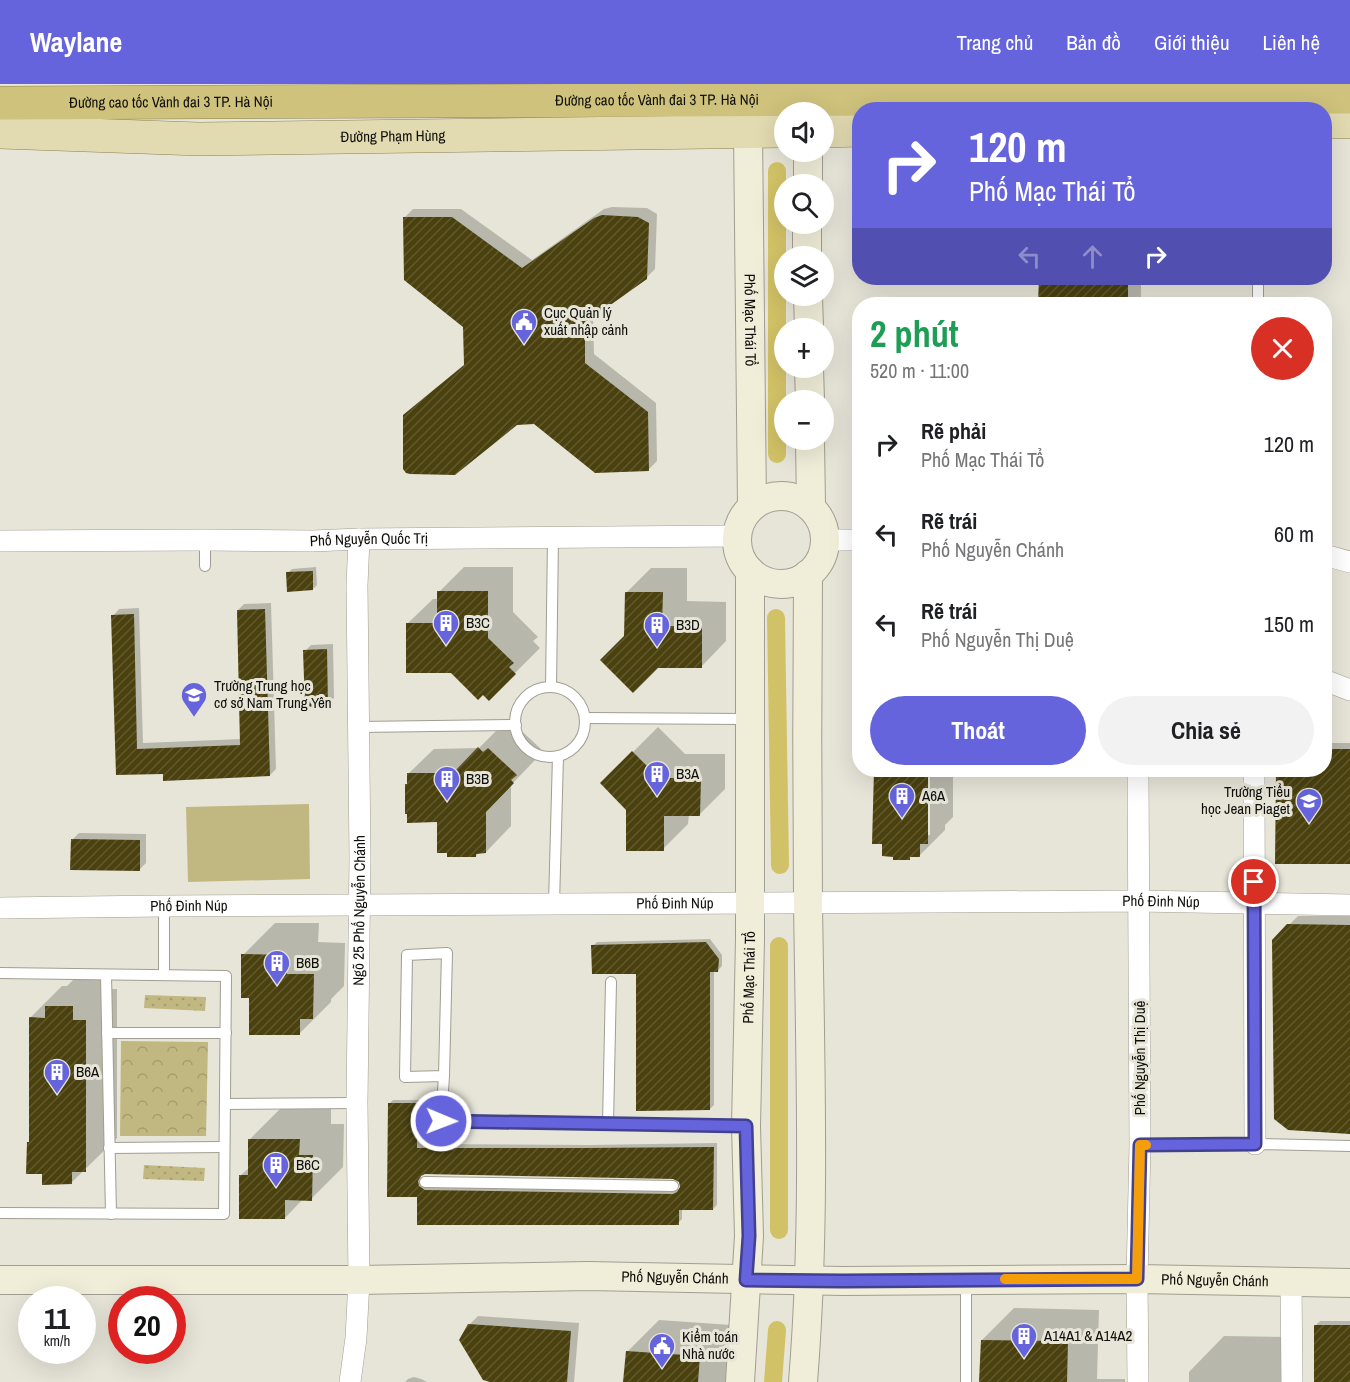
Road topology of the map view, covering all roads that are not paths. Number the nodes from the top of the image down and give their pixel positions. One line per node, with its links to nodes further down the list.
1 (1350, 97): 2 (highway, Đường cao tốc Vành đai 3 TP. Hà Nội)
2 (0, 103)
3 (1332, 122): 4 (main road)
4 (1350, 122)
5 (852, 130): 7 (main road)
6 (774, 131): 9 (main road, Đường Phạm Hùng)
7 (834, 131)
8 (0, 132): 9 (main road, Đường Phạm Hùng)
9 (748, 132): 11 (street, Phố Mạc Thái Tổ)
10 (810, 450): 12 (street)
11 (752, 506): 12 (street); 13 (street)
12 (811, 506): 17 (street)
13 (737, 536): 14 (street, Phố Nguyễn Quốc Trị); 23 (street)
14 (552, 538): 15 (street, Phố Nguyễn Quốc Trị); 26 (lane)
15 (359, 539): 16 (street, Phố Nguyễn Quốc Trị); 31 (street, Ngõ 25 Phố Nguyễn Chánh)
16 (205, 540): 19 (street, Phố Nguyễn Quốc Trị); 22 (lane)
17 (826, 540): 18 (street); 24 (street)
18 (852, 540)
19 (0, 541)
20 (1332, 557): 21 (street)
21 (1350, 562)
22 (205, 566)
23 (750, 572): 24 (street); 29 (street, Phố Mạc Thái Tổ)
24 (808, 574): 36 (street)
25 (1332, 683): 27 (street)
26 (550, 687): 28 (lane); 30 (lane)
27 (1350, 690)
28 (585, 718): 29 (lane); 32 (lane)
29 (751, 719): 38 (street, Phố Mạc Thái Tổ)
30 (516, 725): 31 (lane); 32 (lane)
31 (358, 727): 40 (street, Ngõ 25 Phố Nguyễn Chánh)
32 (558, 756): 37 (lane)
33 (1138, 777): 35 (street, Phố Nguyễn Thị Duệ)
34 (1254, 777): 39 (street)
35 (1138, 901): 36 (street, Phố Đinh Núp); 39 (street, Phố Đinh Núp); 56 (street, Phố Nguyễn Thị Duệ)
36 (808, 903): 38 (street, Phố Đinh Núp); 67 (street)
37 (554, 904): 38 (street, Phố Đinh Núp); 40 (street, Phố Đinh Núp)
38 (750, 904): 54 (street, Phố Mạc Thái Tổ)
39 (1254, 904): 41 (street, Phố Đinh Núp); 55 (street)
40 (360, 905): 42 (street, Phố Đinh Núp); 51 (street, Ngõ 25 Phố Nguyễn Chánh)
41 (1350, 905)
42 (164, 906): 43 (street, Phố Đinh Núp); 46 (lane)
43 (0, 908)
44 (0, 973): 45 (lane)
45 (106, 975): 46 (lane); 48 (lane)
46 (164, 975): 49 (lane)
47 (611, 982): 53 (lane)
48 (107, 1033): 49 (lane); 58 (lane)
49 (226, 1033): 52 (lane)
50 (444, 1076): 50 (lane); 53 (lane)
51 (357, 1103): 52 (lane); 69 (street, Ngõ 25 Phố Nguyễn Chánh)
52 (225, 1104): 59 (lane)
53 (608, 1124): 54 (lane)
54 (746, 1126): 66 (street, Phố Mạc Thái Tổ)
55 (1255, 1144): 56 (lane); 57 (lane)
56 (1140, 1145): 64 (street, Phố Nguyễn Thị Duệ)
57 (1350, 1146)
58 (109, 1148): 59 (lane); 63 (lane)
59 (224, 1148): 63 (lane)
60 (425, 1182): 61 (lane)
61 (673, 1186)
62 (0, 1213): 63 (lane)
63 (111, 1214)
64 (1137, 1279): 68 (street, Phố Nguyễn Chánh); 70 (street, Phố Nguyễn Chánh); 76 (street, Phố Nguyễn Thị Duệ)
65 (0, 1280): 69 (street, Phố Nguyễn Chánh)
66 (746, 1280): 67 (street, Phố Nguyễn Chánh); 69 (street, Phố Nguyễn Chánh); 73 (street, Phố Mạc Thái Tổ)
67 (809, 1280): 68 (street, Phố Nguyễn Chánh); 74 (street)
68 (966, 1280): 75 (lane)
69 (359, 1281): 72 (street, Ngõ 25 Phố Nguyễn Chánh)
70 (1292, 1283): 71 (street, Phố Nguyễn Chánh); 77 (street)
71 (1350, 1283)
72 (350, 1382)
73 (740, 1382)
74 (804, 1382)
75 (966, 1382)
76 (1138, 1382)
77 (1292, 1382)

